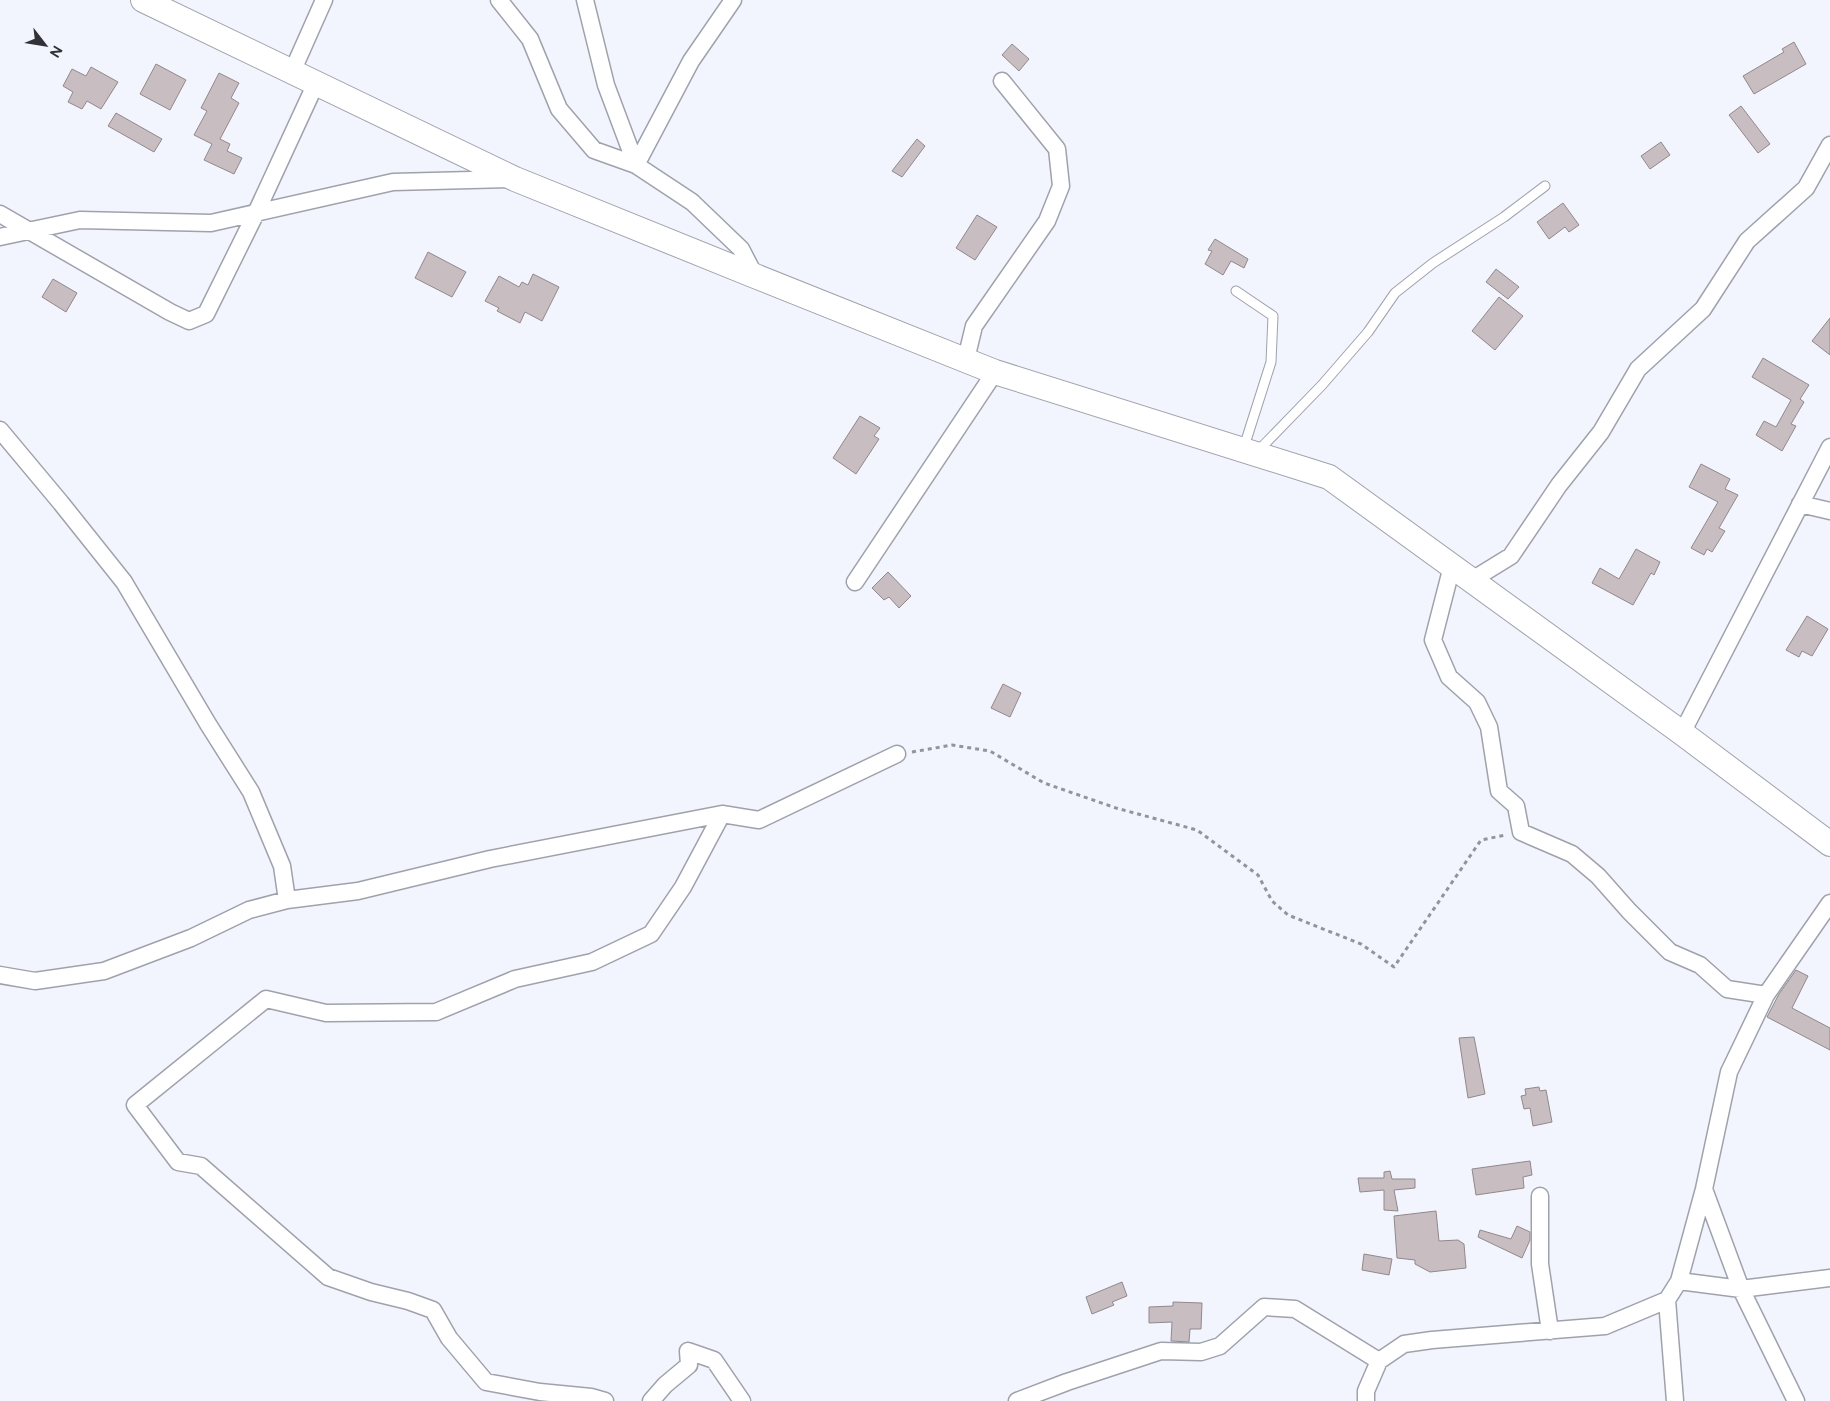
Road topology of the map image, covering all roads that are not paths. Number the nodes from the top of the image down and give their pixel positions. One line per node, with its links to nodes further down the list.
1 (143, 0): 6 (street)
2 (324, 0): 6 (street)
3 (499, 0): 10 (street)
4 (585, 0): 10 (street)
5 (733, 0): 10 (street)
6 (292, 72): 8 (street)
7 (1002, 80): 19 (street)
8 (316, 84): 11 (street); 13 (street)
9 (1830, 145): 27 (street)
10 (636, 165): 17 (street)
11 (515, 179): 13 (street); 17 (street)
12 (1545, 186): 23 (lane)
13 (256, 213): 15 (street); 15 (street)
14 (0, 214): 15 (street)
15 (28, 231): 16 (street)
16 (0, 237)
17 (755, 276): 19 (street)
18 (1236, 291): 23 (lane)
19 (966, 359): 20 (street)
20 (995, 372): 23 (street); 28 (street)
21 (0, 430): 33 (street)
22 (1830, 447): 24 (street)
23 (1249, 452): 26 (street)
24 (1800, 504): 25 (street); 29 (street)
25 (1830, 511)
26 (1452, 566): 27 (street); 36 (street)
27 (1472, 580): 29 (street)
28 (855, 582)
29 (1682, 733): 32 (street)
30 (897, 754): 31 (street)
31 (722, 814): 33 (street); 45 (street)
32 (1830, 844)
33 (287, 900): 35 (street)
34 (1830, 903): 36 (street)
35 (0, 976)
36 (1766, 996): 37 (street)
37 (1704, 1189): 40 (street); 41 (street)
38 (1540, 1196): 43 (street)
39 (1830, 1278): 41 (street)
40 (1679, 1281): 41 (street); 42 (street)
41 (1741, 1289): 51 (street)
42 (1667, 1300): 43 (street); 50 (street)
43 (1550, 1331): 44 (street)
44 (1380, 1361): 48 (street); 49 (street)
45 (605, 1401)
46 (651, 1401): 47 (street)
47 (742, 1401)
48 (1017, 1401)
49 (1366, 1401)
50 (1675, 1401)
51 (1796, 1401)

